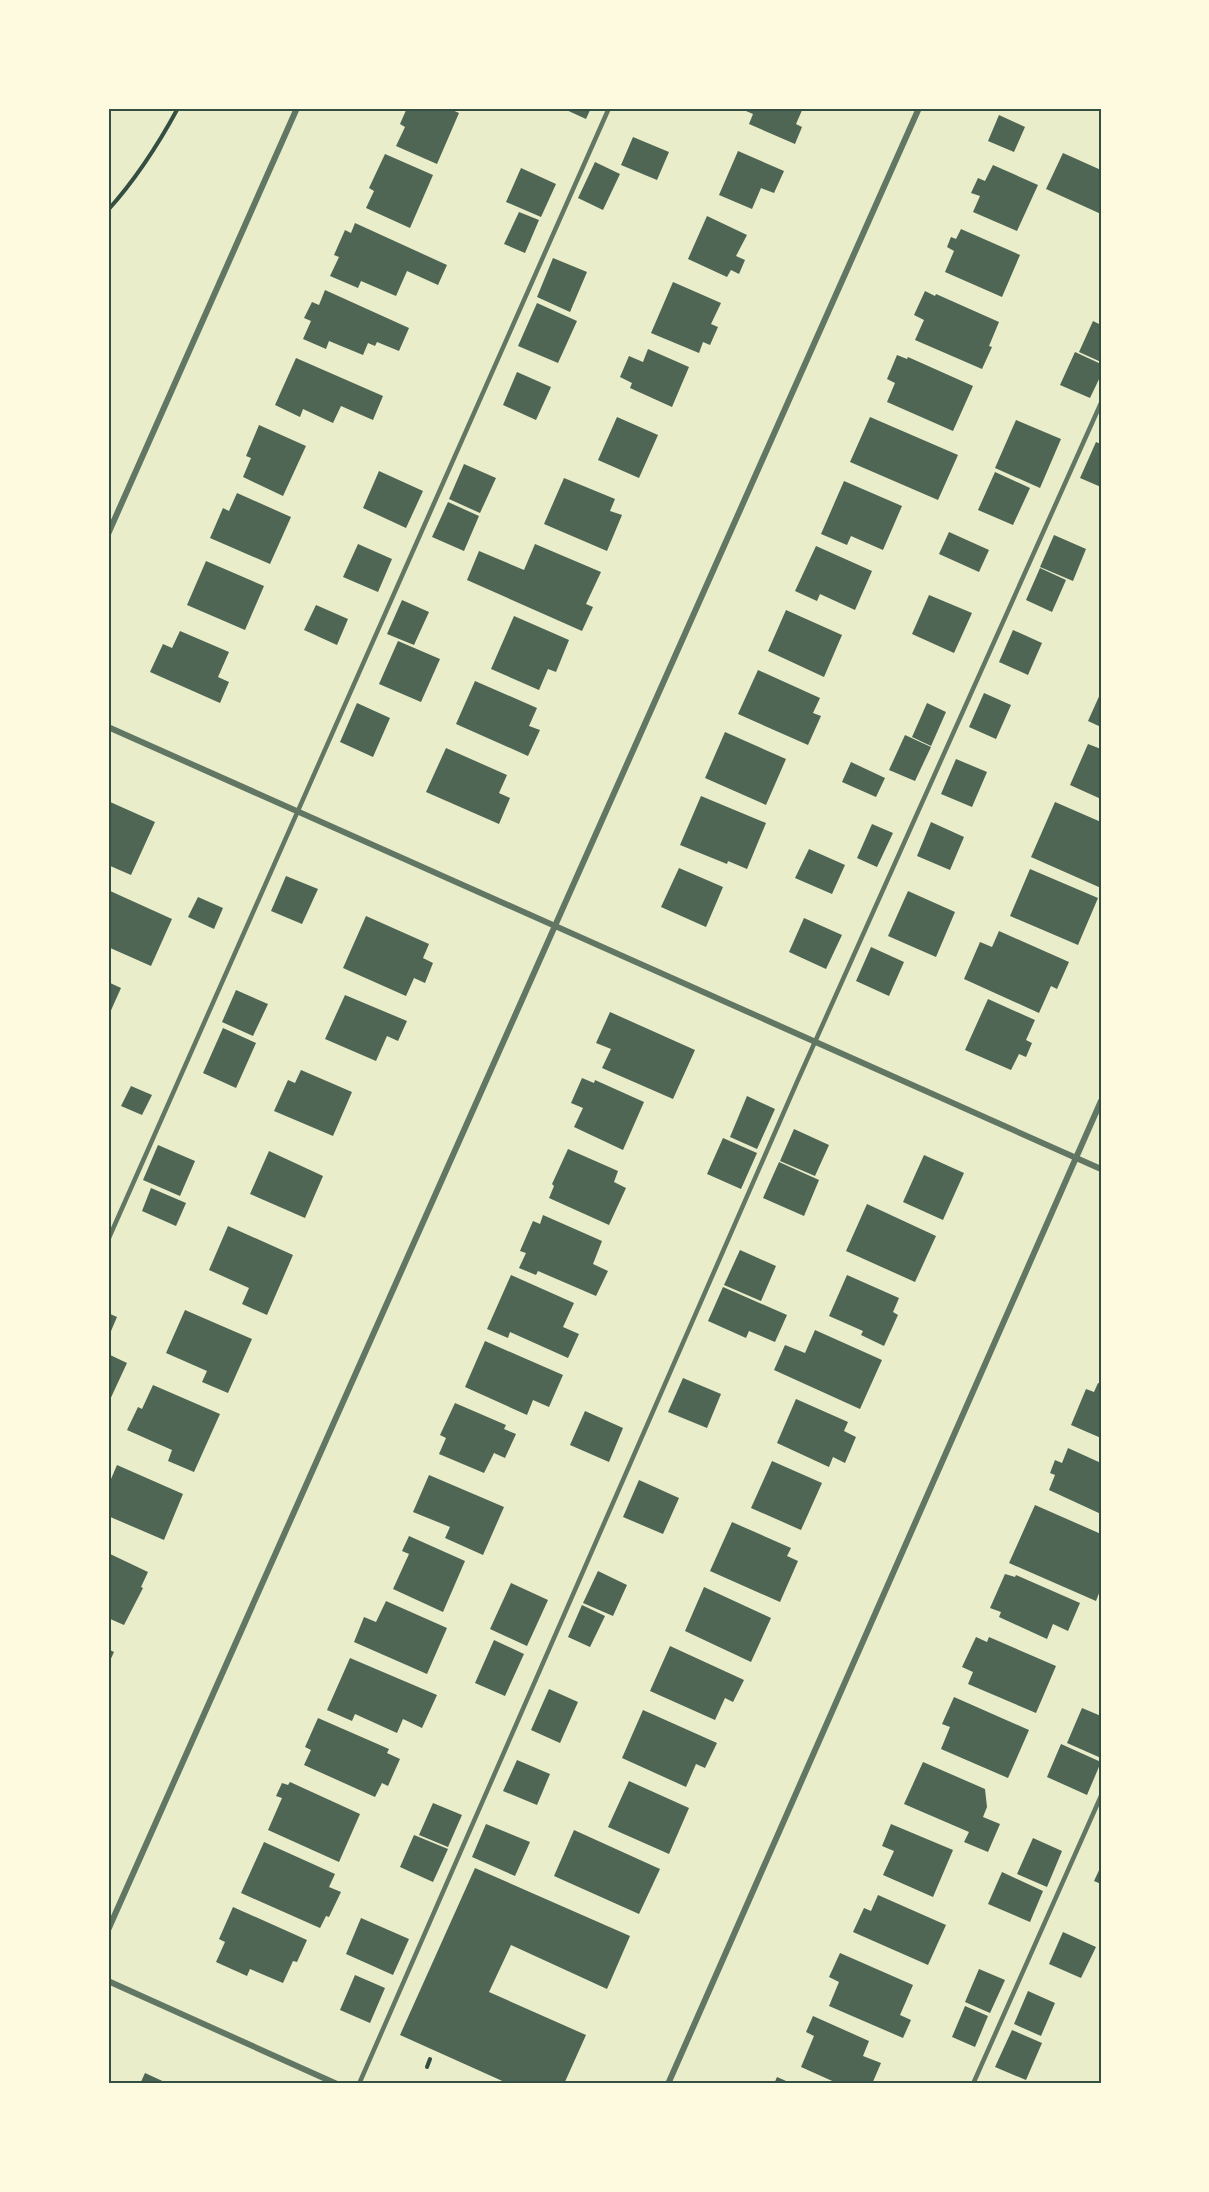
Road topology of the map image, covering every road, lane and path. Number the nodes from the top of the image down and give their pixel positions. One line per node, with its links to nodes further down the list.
1 (178, 108): 5 (path)
2 (297, 108): 7 (street)
3 (609, 108): 9 (lane)
4 (919, 108): 10 (street)
5 (108, 210)
6 (1101, 403): 11 (lane)
7 (108, 534)
8 (108, 727): 9 (street)
9 (298, 812): 10 (street); 15 (lane)
10 (554, 926): 11 (street); 17 (street)
11 (815, 1042): 13 (street); 22 (lane)
12 (1101, 1101): 13 (street)
13 (1076, 1158): 14 (street); 23 (street)
14 (1101, 1169)
15 (108, 1240)
16 (1101, 1796): 24 (lane)
17 (108, 1930)
18 (108, 1981): 21 (street)
19 (430, 2059): 20 (path)
20 (427, 2067)
21 (337, 2084)
22 (359, 2084)
23 (668, 2084)
24 (973, 2084)

